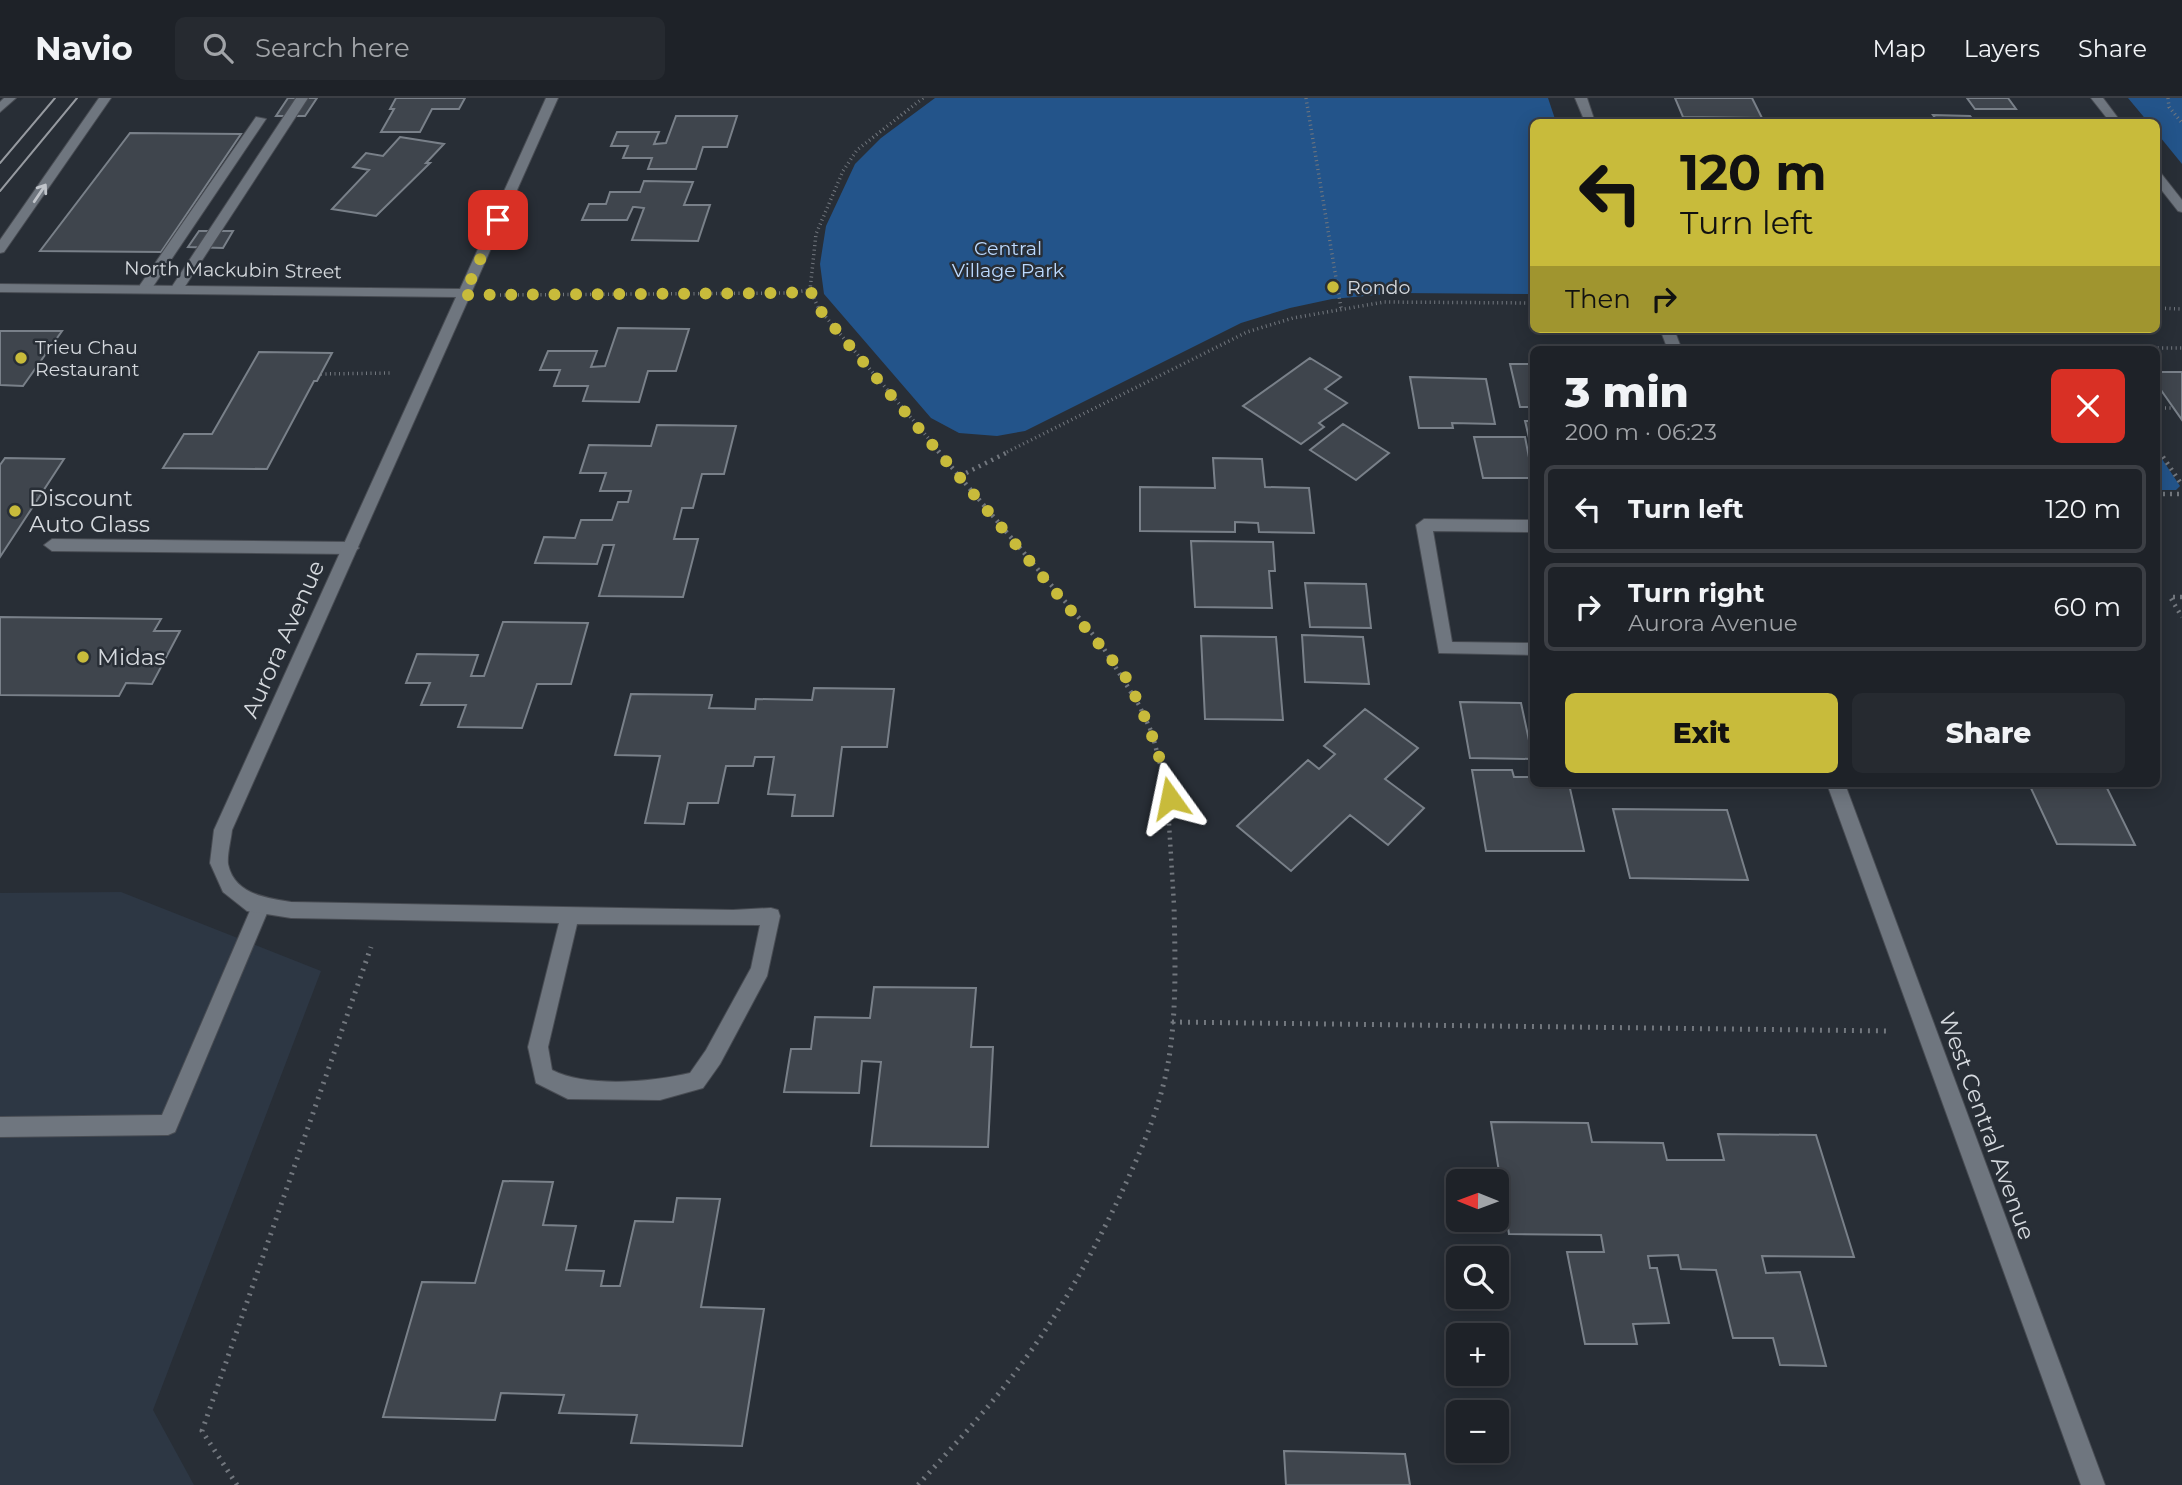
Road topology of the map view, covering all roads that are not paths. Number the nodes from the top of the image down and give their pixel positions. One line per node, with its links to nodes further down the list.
1 (10, 98): 7 (street)
2 (105, 98): 13 (street, one-way to 2)
3 (302, 98): 16 (street)
4 (552, 98): 17 (street, Aurora Avenue)
5 (1581, 98): 9 (street)
6 (2097, 98): 10 (street)
7 (0, 109)
8 (260, 119): 15 (street)
9 (1589, 119)
10 (2114, 119)
11 (2160, 179): 12 (street)
12 (2182, 208)
13 (0, 249)
14 (0, 288): 15 (street, North Mackubin Street)
15 (145, 288): 16 (street, North Mackubin Street)
16 (177, 288): 17 (street, North Mackubin Street)
17 (464, 294): 20 (street, Aurora Avenue)
18 (1530, 526): 21 (street)
19 (52, 545): 20 (street)
20 (351, 548): 23 (street, Aurora Avenue)
21 (1530, 649)
22 (1837, 787): 26 (street, West Central Avenue)
23 (261, 906): 24 (street, Aurora Avenue); 25 (street)
24 (570, 915): 24 (street, Aurora Avenue)
25 (0, 1127)
26 (2093, 1485)

